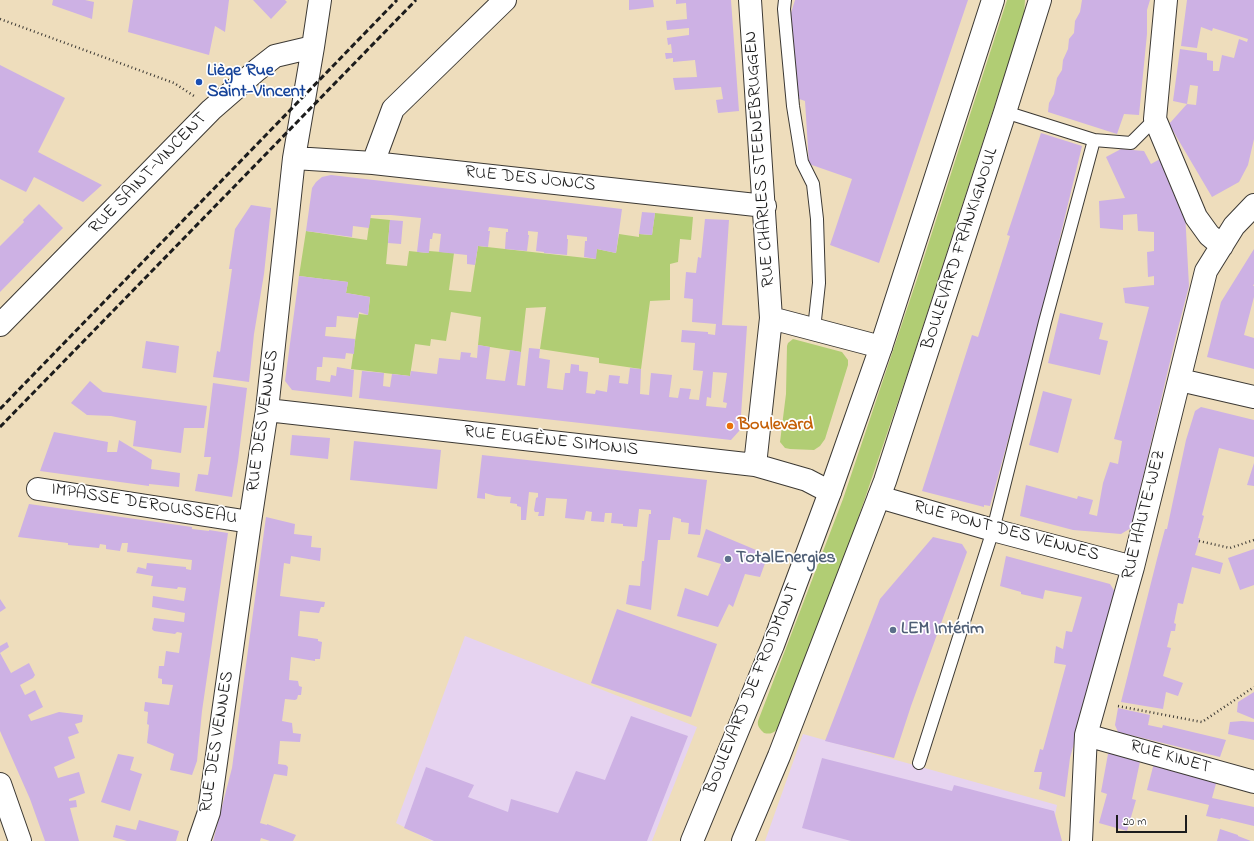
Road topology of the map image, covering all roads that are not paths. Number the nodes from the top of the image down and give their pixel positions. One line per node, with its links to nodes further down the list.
1 (320, 0): 8 (street, RUE DES VENNES)
2 (505, 0): 13 (street)
3 (750, 0): 15 (street, RUE CHARLES STEENEBRUGGEN)
4 (785, 0): 19 (lane)
5 (993, 0): 20 (street)
6 (1040, 0): 9 (street, BOULEVARD FRANKIGNOUL)
7 (1166, 0): 10 (street)
8 (313, 47): 12 (street, RUE DES VENNES); 18 (street, RUE SAINT-VINCENT)
9 (1005, 112): 11 (lane); 27 (street, BOULEVARD FRANKIGNOUL)
10 (1154, 119): 11 (lane); 16 (street)
11 (1094, 140): 29 (lane)
12 (294, 158): 13 (street, RUE DES JONCS); 23 (street, RUE DES VENNES)
13 (373, 163): 15 (street, RUE DES JONCS)
14 (1254, 205): 16 (street, RUE HAUTE-WEZ)
15 (765, 206): 17 (street, RUE CHARLES STEENEBRUGGEN)
16 (1222, 246): 21 (street, RUE HAUTE-WEZ)
17 (771, 318): 19 (street); 24 (street, RUE CHARLES STEENEBRUGGEN)
18 (0, 325)
19 (814, 329): 20 (street)
20 (881, 346): 26 (street)
21 (1180, 380): 22 (street); 30 (street, RUE HAUTE-WEZ)
22 (1254, 397)
23 (267, 410): 24 (street, RUE EUGÈNE SIMONIS); 28 (street, RUE DES VENNES)
24 (755, 465): 26 (street, RUE EUGÈNE SIMONIS)
25 (38, 489): 28 (street, IMPASSE DEROUSSEAU)
26 (830, 492): 37 (street, BOULEVARD DE FROIDMONT)
27 (879, 497): 29 (street, RUE PONT DES VENNES); 38 (street)
28 (250, 522): 36 (street, RUE DES VENNES)
29 (993, 530): 30 (street, RUE PONT DES VENNES); 32 (lane)
30 (1133, 567): 31 (street, RUE HAUTE-WEZ)
31 (1086, 735): 33 (street, RUE KINET); 39 (street, RUE HAUTE-WEZ)
32 (919, 763)
33 (1254, 782)
34 (0, 784): 35 (street)
35 (20, 841)
36 (199, 841)
37 (692, 841)
38 (743, 841)
39 (1082, 841)

